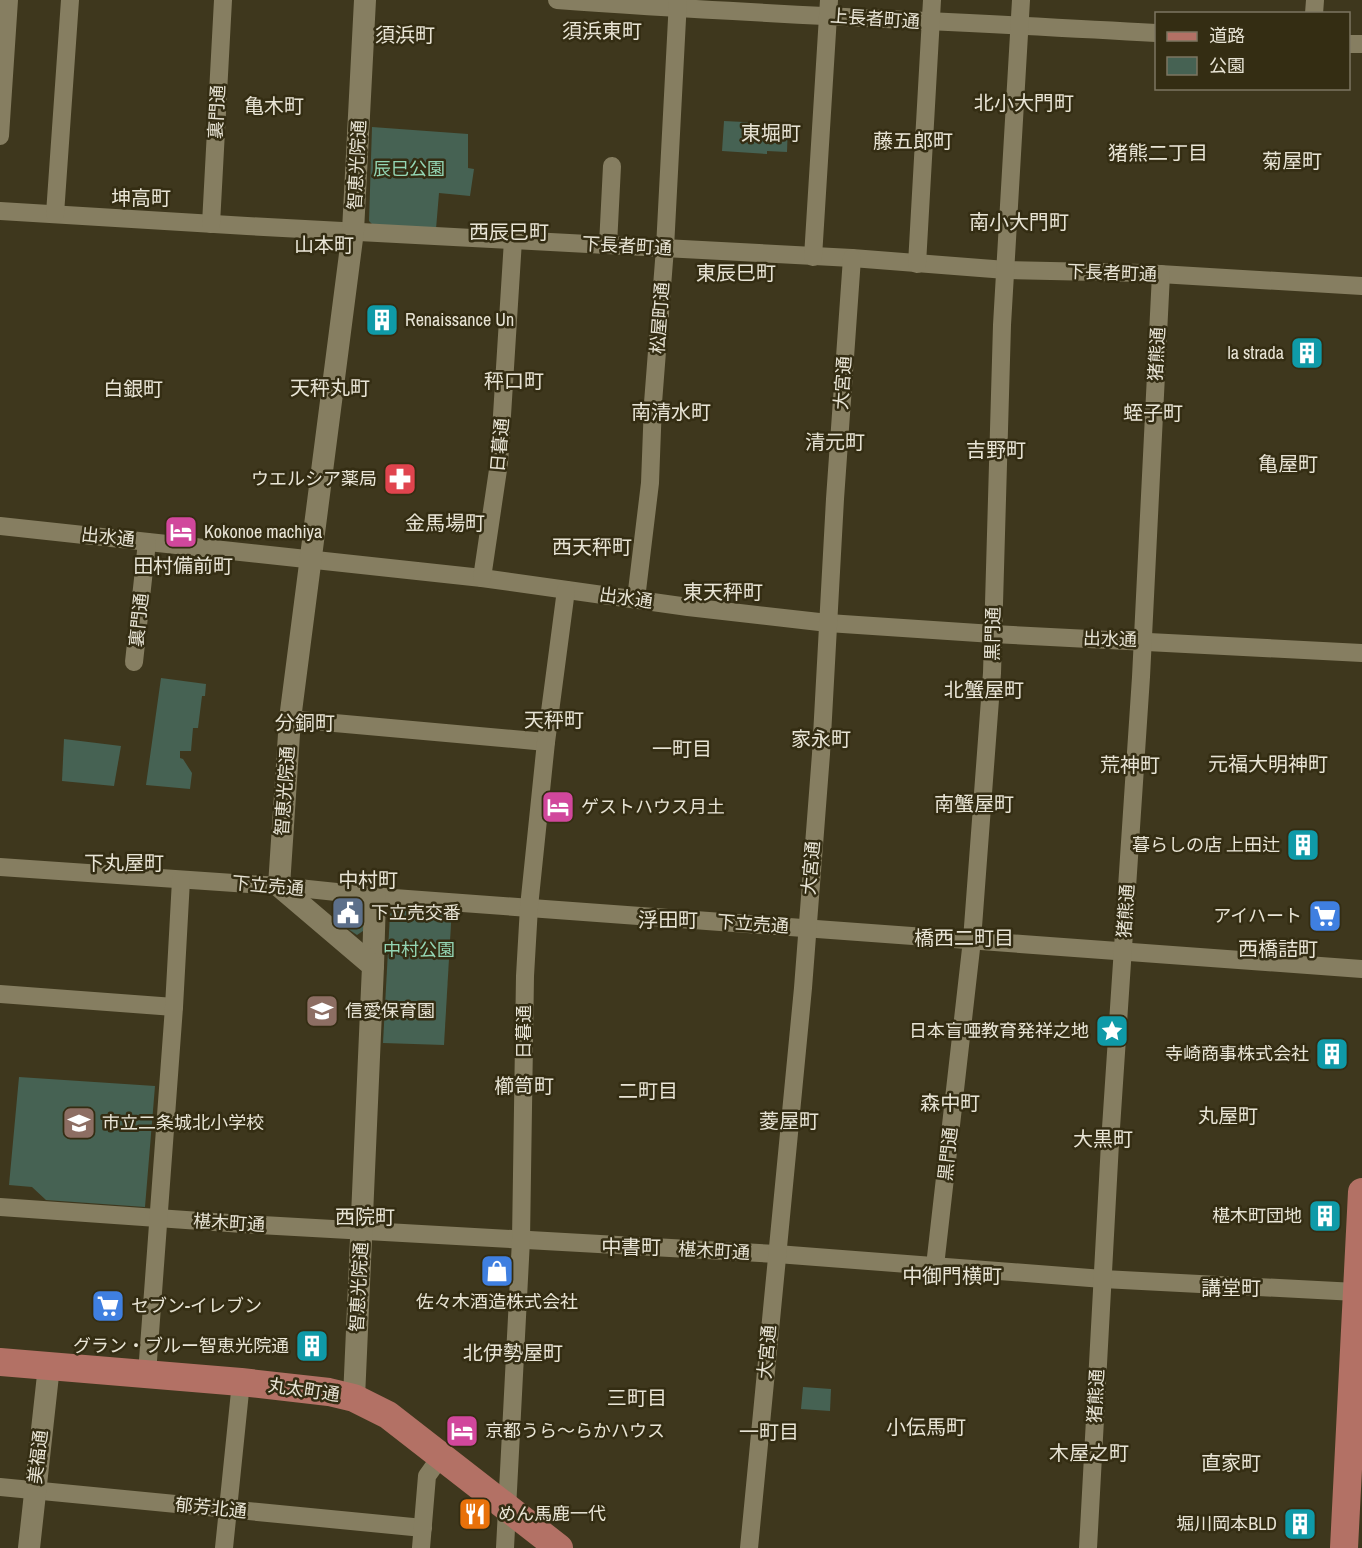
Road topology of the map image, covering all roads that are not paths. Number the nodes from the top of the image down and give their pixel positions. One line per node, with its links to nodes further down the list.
1 (9, 0): 13 (street)
2 (70, 0): 16 (street)
3 (223, 0): 17 (street, 裏門通)
4 (365, 0): 18 (street, 智恵光院通)
5 (557, 0): 8 (street, 上長者町通)
6 (932, 0): 10 (street)
7 (1021, 0): 11 (street, 黒門通)
8 (677, 5): 9 (street, 上長者町通); 21 (street, 松屋町通)
9 (829, 8): 10 (street, 上長者町通); 22 (street)
10 (932, 22): 11 (street, 上長者町通); 24 (street)
11 (1019, 25): 12 (street, 上長者町通); 25 (street, 黒門通)
12 (1155, 33)
13 (0, 136)
14 (612, 166): 20 (street)
15 (0, 211): 16 (street, 下長者町通)
16 (56, 214): 17 (street, 下長者町通)
17 (211, 224): 18 (street, 下長者町通)
18 (353, 231): 19 (street, 下長者町通); 30 (street, 智恵光院通)
19 (513, 240): 20 (street, 下長者町通); 31 (street, 日暮通)
20 (609, 245): 21 (street, 下長者町通)
21 (665, 248): 22 (street, 下長者町通); 33 (street, 松屋町通)
22 (813, 257): 23 (street, 下長者町通)
23 (852, 258): 24 (street, 下長者町通); 34 (street, 大宮通)
24 (917, 264): 25 (street, 下長者町通)
25 (1006, 270): 26 (street, 下長者町通); 35 (street, 黒門通)
26 (1161, 274): 27 (street, 下長者町通); 36 (street, 猪熊通)
27 (1362, 286)
28 (0, 526): 29 (street, 出水通)
29 (147, 542): 30 (street, 出水通); 38 (street, 裏門通)
30 (310, 559): 31 (street, 出水通); 39 (street, 智恵光院通)
31 (482, 578): 32 (street, 出水通)
32 (566, 590): 33 (street, 出水通); 40 (street, 日暮通)
33 (636, 599): 34 (street, 出水通)
34 (828, 623): 35 (street, 出水通); 46 (street, 大宮通)
35 (993, 634): 36 (street, 出水通); 47 (street, 黒門通)
36 (1143, 640): 37 (street, 出水通); 48 (street, 猪熊通)
37 (1362, 653)
38 (134, 662)
39 (290, 719): 40 (street); 43 (street, 智恵光院通)
40 (546, 742): 45 (street, 日暮通)
41 (0, 867): 42 (street, 下立売通)
42 (181, 880): 43 (street, 下立売通); 52 (street)
43 (279, 886): 44 (street, 下立売通); 49 (street)
44 (375, 897): 45 (street, 下立売通); 49 (street, 智恵光院通)
45 (529, 907): 46 (street, 下立売通); 57 (street, 日暮通)
46 (807, 928): 47 (street, 下立売通); 58 (street, 大宮通)
47 (972, 940): 48 (street, 下立売通); 59 (street, 黒門通)
48 (1124, 952): 50 (street, 下立売通); 60 (street, 猪熊通)
49 (373, 966): 56 (street, 智恵光院通)
50 (1362, 969)
51 (0, 994): 52 (street)
52 (174, 1008): 55 (street)
53 (1362, 1192): 61 (main road)
54 (0, 1207): 55 (street, 椹木町通)
55 (158, 1219): 56 (street, 椹木町通); 64 (street)
56 (362, 1230): 57 (street, 椹木町通); 66 (street, 智恵光院通)
57 (521, 1240): 58 (street, 椹木町通); 70 (street, 日暮通)
58 (777, 1254): 59 (street, 椹木町通); 78 (street, 大宮通)
59 (936, 1266): 60 (street, 椹木町通)
60 (1103, 1279): 61 (street, 椹木町通); 79 (street, 猪熊通)
61 (1356, 1292): 80 (main road)
62 (0, 1362): 63 (main road, 丸太町通)
63 (49, 1366): 64 (main road, 丸太町通); 69 (street, 美福通)
64 (147, 1374): 65 (main road, 丸太町通)
65 (241, 1382): 66 (main road, 丸太町通); 71 (street)
66 (354, 1398): 67 (main road, 丸太町通)
67 (442, 1455): 70 (main road, 丸太町通); 72 (street)
68 (0, 1487): 69 (street, 郁芳北通)
69 (34, 1491): 71 (street, 郁芳北通); 73 (street, 美福通)
70 (508, 1507): 76 (street, 日暮通); 77 (main road, 丸太町通)
71 (228, 1509): 72 (street, 郁芳北通); 74 (street)
72 (423, 1528): 75 (street)
73 (29, 1548)
74 (224, 1548)
75 (421, 1548)
76 (505, 1548)
77 (560, 1548)
78 (749, 1548)
79 (1088, 1548)
80 (1344, 1548)

